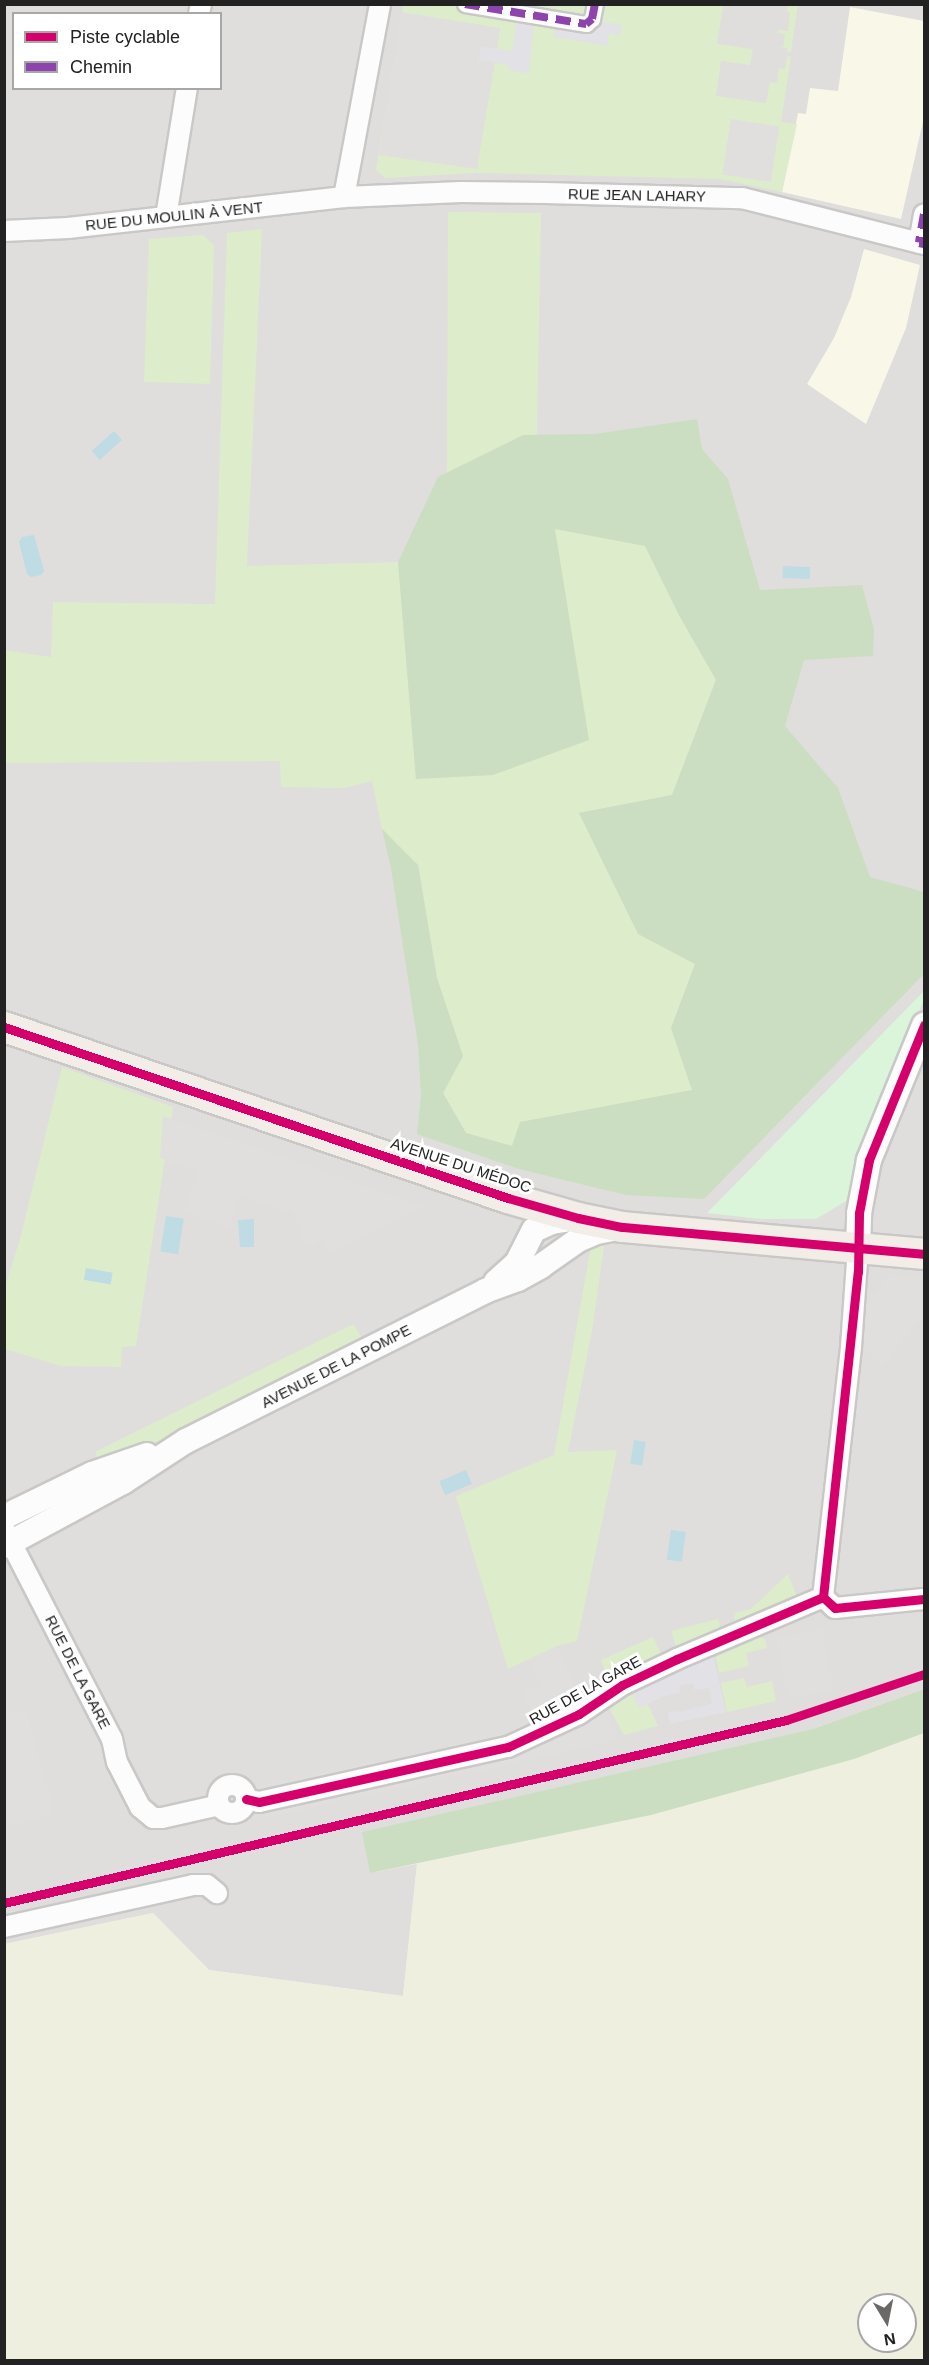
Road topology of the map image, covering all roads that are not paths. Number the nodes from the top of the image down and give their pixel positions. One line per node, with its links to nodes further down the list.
1 (380, 4): 5 (street)
2 (465, 4): 3 (street)
3 (595, 4)
4 (187, 90): 7 (street)
5 (344, 197): 7 (street, RUE DU MOULIN À VENT); 9 (street, RUE JEAN LAHARY)
6 (924, 214): 9 (street)
7 (166, 217): 8 (street, RUE DU MOULIN À VENT)
8 (4, 231)
9 (922, 244)
10 (924, 1025): 16 (street)
11 (4, 1026): 12 (main road, AVENUE DU MÉDOC)
12 (508, 1198): 13 (main road, AVENUE DU MÉDOC); 15 (street)
13 (579, 1218): 14 (main road, AVENUE DU MÉDOC); 15 (street)
14 (622, 1227): 16 (main road, AVENUE DU MÉDOC); 18 (street, AVENUE DE LA POMPE)
15 (534, 1230): 18 (street, AVENUE DE LA POMPE)
16 (858, 1248): 17 (main road, AVENUE DU MÉDOC); 22 (street)
17 (924, 1254)
18 (485, 1291): 19 (street, AVENUE DE LA POMPE)
19 (186, 1441): 20 (street, AVENUE DE LA POMPE); 21 (street, AVENUE DE LA POMPE)
20 (4, 1517)
21 (7, 1539): 22 (street, RUE DE LA GARE)
22 (823, 1597): 23 (street)
23 (924, 1599)
24 (217, 1893): 25 (street)
25 (4, 1927)

